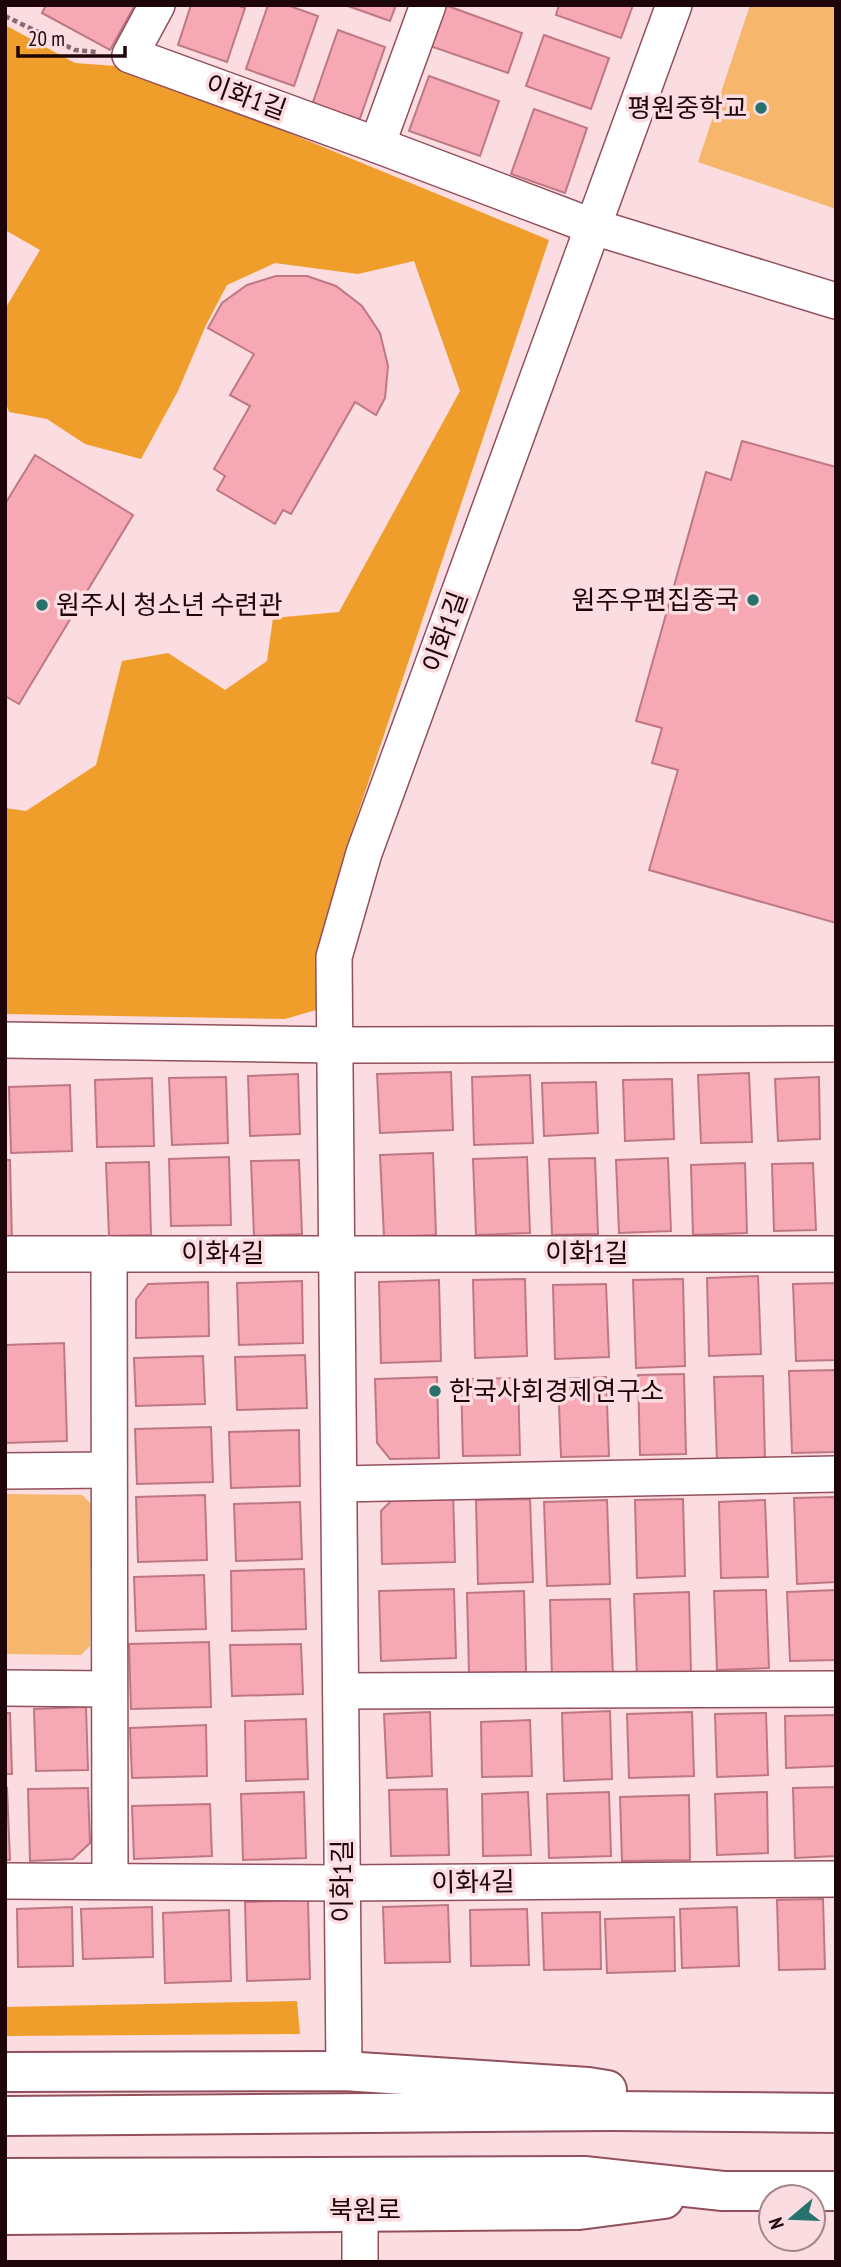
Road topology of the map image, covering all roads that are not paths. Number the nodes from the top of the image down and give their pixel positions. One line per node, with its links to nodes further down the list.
1 (158, 5): 4 (street, 이화1길)
2 (428, 5): 4 (street)
3 (674, 5): 5 (street, 이화1길)
4 (377, 145): 5 (street, 이화1길)
5 (594, 227): 6 (street); 9 (street, 이화1길)
6 (836, 301)
7 (5, 1040): 9 (street)
8 (836, 1044): 9 (street)
9 (336, 1045): 10 (street, 이화1길)
10 (337, 1252): 12 (street, 이화4길); 13 (street, 이화1길); 17 (street, 이화1길)
11 (5, 1254): 12 (street, 이화4길)
12 (109, 1254): 14 (street)
13 (836, 1254)
14 (109, 1470): 15 (street); 19 (street)
15 (5, 1471)
16 (836, 1474): 17 (street)
17 (339, 1484): 21 (street, 이화1길)
18 (5, 1688): 19 (street)
19 (109, 1689): 24 (street)
20 (836, 1689): 21 (street)
21 (341, 1691): 25 (street, 이화1길)
22 (836, 1879): 25 (street, 이화4길)
23 (5, 1881): 24 (street, 이화4길)
24 (110, 1881): 25 (street, 이화4길)
25 (342, 1883): 26 (street, 이화1길)
26 (344, 2071): 27 (street); 28 (street)
27 (5, 2073)
28 (715, 2112): 29 (street); 30 (street)
29 (836, 2113)
30 (5, 2116)
31 (5, 2178): 32 (street, 북원로)
32 (723, 2191): 33 (street, 북원로); 34 (street, 북원로)
33 (836, 2192)
34 (360, 2210): 35 (street, 북원로); 36 (street)
35 (5, 2215)
36 (360, 2262)

